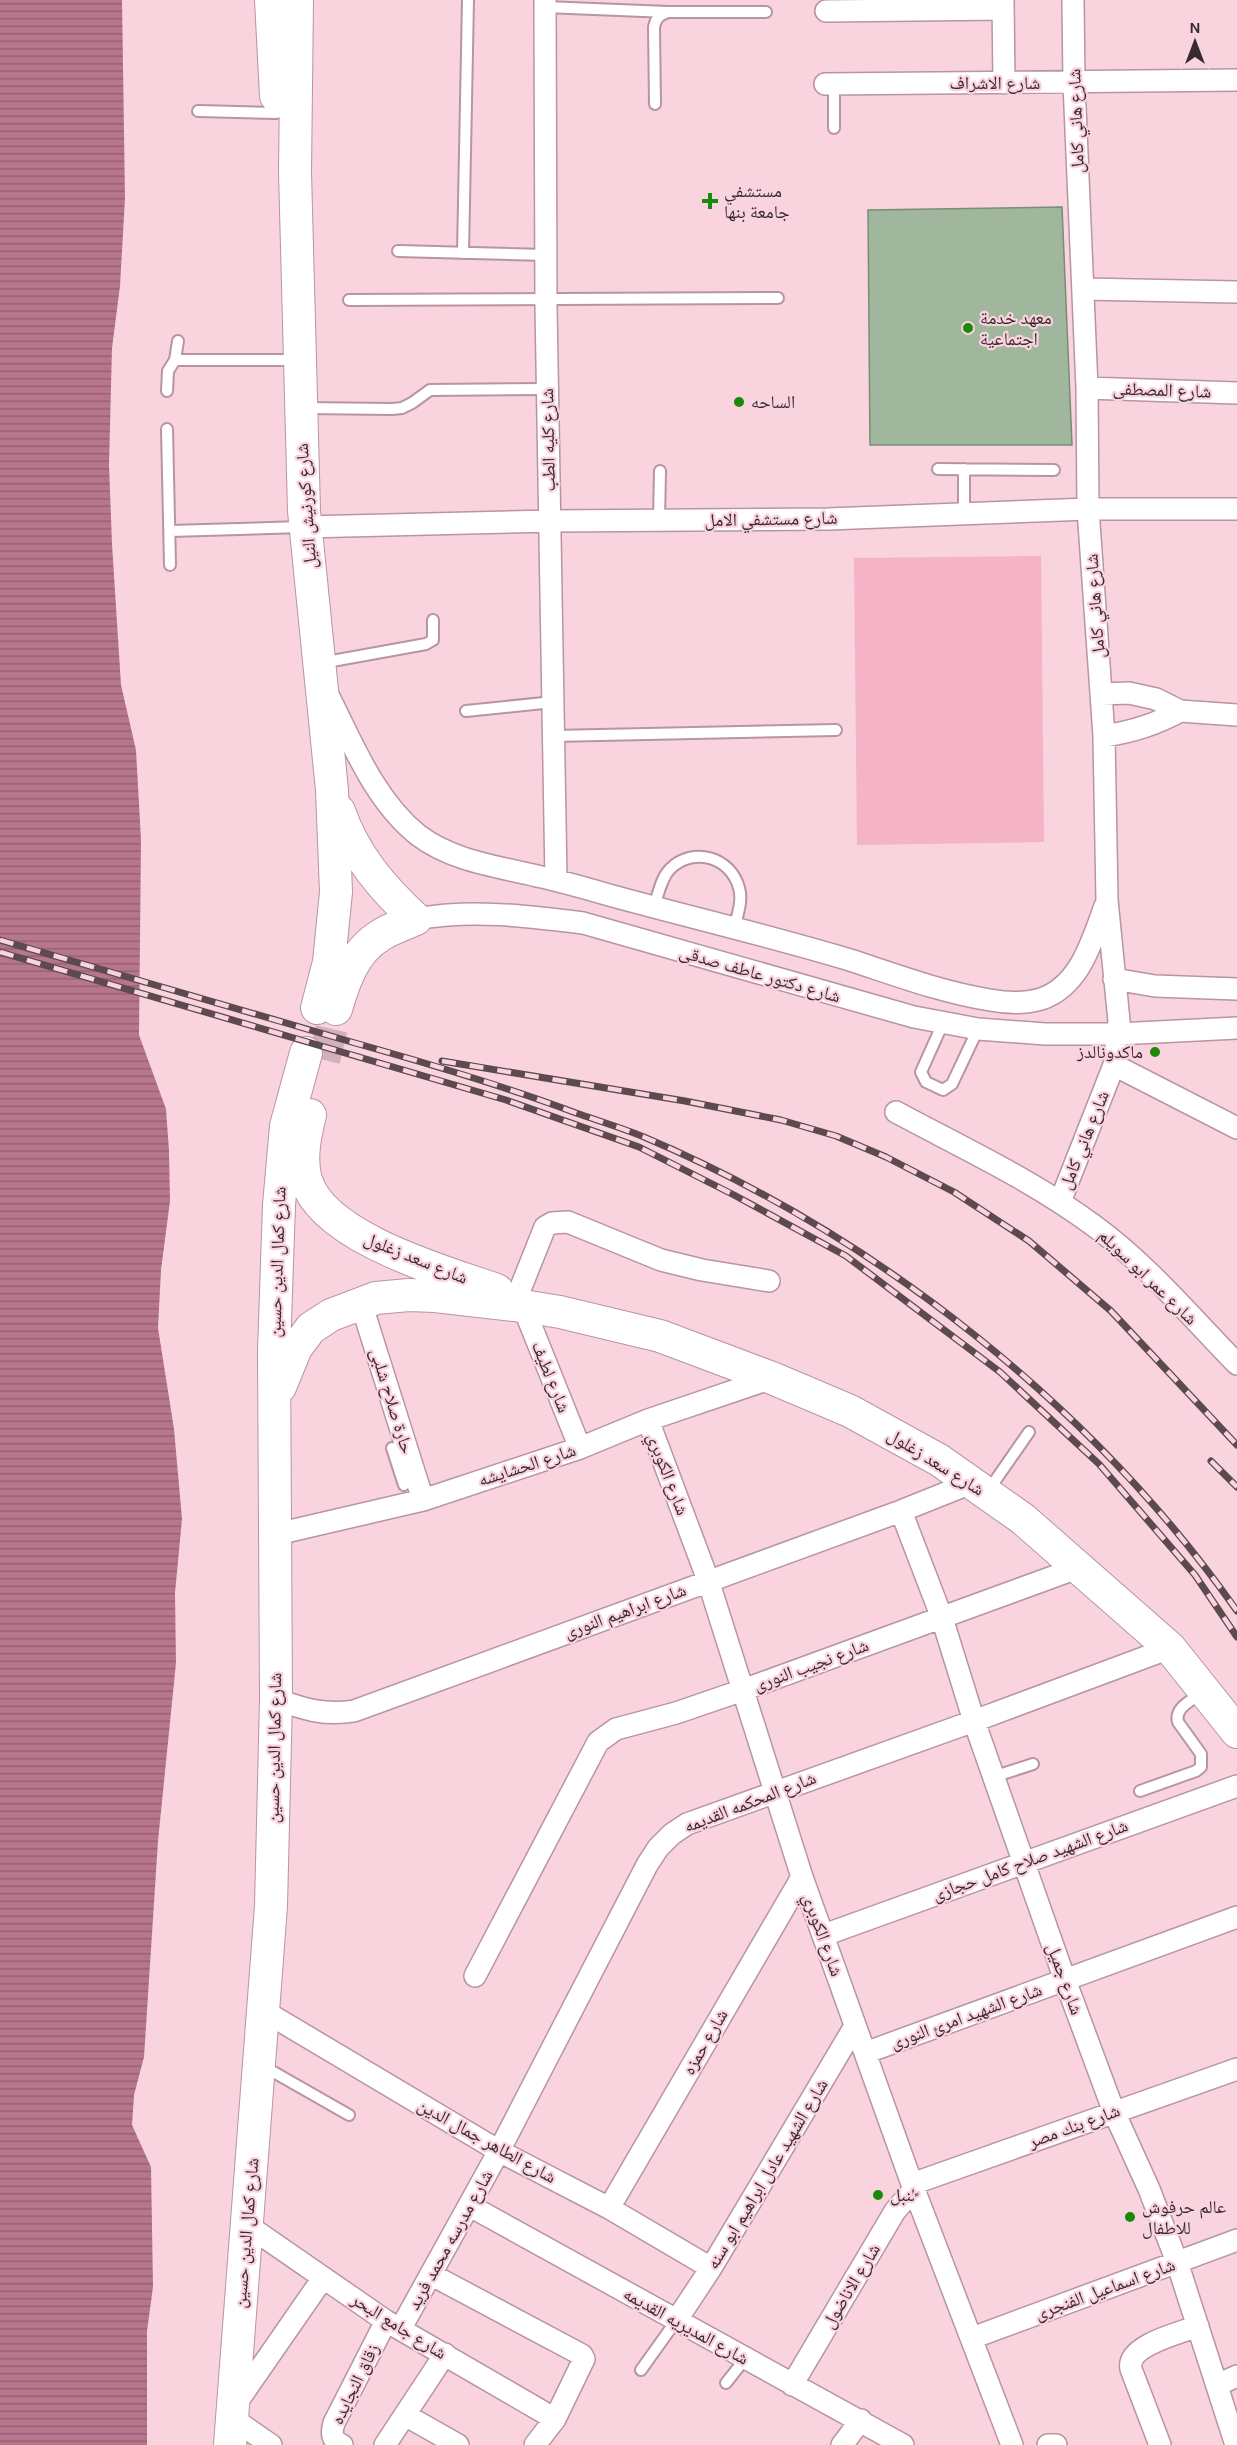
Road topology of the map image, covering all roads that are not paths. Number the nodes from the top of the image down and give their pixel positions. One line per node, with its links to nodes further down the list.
1 (271, 0): 17 (main road)
2 (297, 0): 19 (main road, شارع كورنيش النيل)
3 (320, 0): 19 (main road)
4 (468, 0): 21 (lane)
5 (1073, 0): 13 (street, شارع هاني كامل)
6 (545, 4): 9 (lane); 22 (street, شارع كليه الطب)
7 (1003, 4): 8 (street); 12 (street)
8 (826, 10)
9 (668, 12): 10 (lane); 15 (lane)
10 (766, 12)
11 (1237, 80): 13 (street, شارع الاشراف)
12 (1004, 83): 13 (street, شارع الاشراف); 14 (street, شارع الاشراف)
13 (1074, 83): 23 (street, شارع هاني كامل)
14 (830, 84): 18 (lane)
15 (655, 104)
16 (198, 111): 17 (lane)
17 (277, 113): 19 (main road)
18 (834, 128)
19 (295, 172): 30 (main road, شارع كورنيش النيل)
20 (398, 251): 21 (lane)
21 (463, 253): 22 (lane)
22 (546, 255): 26 (street, شارع كليه الطب)
23 (1083, 289): 24 (street); 31 (street, شارع هاني كامل)
24 (1237, 292)
25 (778, 298): 26 (lane)
26 (546, 299): 27 (lane); 32 (street, شارع كليه الطب)
27 (349, 300)
28 (178, 341): 29 (lane)
29 (175, 360): 30 (lane); 33 (lane)
30 (300, 360): 35 (main road, شارع كورنيش النيل)
31 (1087, 388): 34 (street, شارع المصطفى); 41 (street, شارع هاني كامل)
32 (547, 389): 35 (lane); 45 (street, شارع كليه الطب)
33 (166, 392)
34 (1237, 393)
35 (301, 408): 46 (main road, شارع كورنيش النيل)
36 (167, 429): 47 (lane)
37 (938, 469): 38 (lane)
38 (964, 469): 39 (lane); 43 (lane)
39 (1054, 470)
40 (660, 471): 44 (lane)
41 (1088, 509): 42 (street, شارع مستشفي الامل); 43 (street, شارع مستشفي الامل); 51 (street, شارع هاني كامل)
42 (1237, 509)
43 (964, 515): 44 (street, شارع مستشفي الامل)
44 (658, 520): 45 (street, شارع مستشفي الامل)
45 (550, 521): 46 (street, شارع مستشفي الامل); 52 (street, شارع كليه الطب)
46 (305, 527): 47 (lane); 50 (main road, شارع كورنيش النيل)
47 (170, 531): 48 (lane)
48 (170, 565)
49 (434, 620): 50 (lane)
50 (321, 673): 59 (main road, شارع كورنيش النيل); 60 (street, شارع دكتور عاطف صدقى)
51 (1101, 694): 54 (street); 58 (street, شارع هاني كامل)
52 (553, 702): 53 (lane); 57 (street, شارع كليه الطب)
53 (466, 711)
54 (1180, 711): 55 (street); 58 (street)
55 (1237, 715)
56 (836, 730): 57 (lane)
57 (553, 736): 60 (street, شارع كليه الطب)
58 (1104, 736): 61 (street, شارع هاني كامل)
59 (332, 790): 63 (main road); 68 (main road, شارع كورنيش النيل)
60 (556, 880): 62 (street, شارع دكتور عاطف صدقى)
61 (1107, 900): 65 (street, شارع هاني كامل); 67 (street, شارع دكتور عاطف صدقى)
62 (654, 907): 64 (street, شارع دكتور عاطف صدقى); 64 (lane)
63 (416, 919): 68 (main road, شارع دكتور عاطف صدقى); 69 (street, شارع دكتور عاطف صدقى)
64 (734, 929): 67 (street, شارع دكتور عاطف صدقى)
65 (1114, 979): 66 (street); 72 (street, شارع هاني كامل)
66 (1237, 989)
67 (991, 1000): 71 (street)
68 (326, 1011)
69 (943, 1023): 71 (street, شارع دكتور عاطف صدقى); 71 (lane)
70 (1237, 1028): 72 (street, شارع دكتور عاطف صدقى)
71 (978, 1029): 72 (street, شارع دكتور عاطف صدقى)
72 (1118, 1034): 74 (street, شارع هاني كامل)
73 (315, 1056): 79 (main road, شارع سعد زغلول); 83 (main road, شارع كمال الدين حسين)
74 (1114, 1065): 76 (street); 77 (street, شارع هاني كامل)
75 (896, 1113): 77 (street, شارع عمر ابو سويلم)
76 (1237, 1128)
77 (1060, 1202): 81 (street, شارع عمر ابو سويلم)
78 (769, 1281): 79 (street)
79 (520, 1301): 80 (main road, شارع سعد زغلول); 82 (main road, شارع سعد زغلول); 87 (street, شارع لطيف)
80 (361, 1303): 83 (main road, شارع سعد زغلول); 88 (street, حارة صلاح شلبى)
81 (1236, 1360)
82 (772, 1378): 84 (street, شارع الحشايشه); 89 (main road, شارع سعد زغلول)
83 (276, 1395): 92 (main road, شارع كمال الدين حسين)
84 (648, 1420): 87 (street, شارع الحشايشه); 94 (street, شارع الكوبري)
85 (1029, 1432): 89 (lane)
86 (392, 1448): 88 (lane)
87 (580, 1448): 90 (street, شارع الحشايشه)
88 (405, 1474): 90 (street, حارة صلاح شلبى)
89 (978, 1488): 91 (street, شارع ابراهيم النورى); 93 (main road, شارع سعد زغلول)
90 (423, 1500): 92 (street, شارع الحشايشه)
91 (901, 1511): 94 (street, شارع ابراهيم النورى); 95 (street, شارع جميل)
92 (277, 1534): 99 (main road, شارع كمال الدين حسين)
93 (1080, 1568): 95 (street, شارع نجيب النورى); 96 (main road, شارع سعد زغلول)
94 (708, 1580): 97 (street, شارع الكوبري); 99 (street, شارع ابراهيم النورى)
95 (942, 1618): 97 (street, شارع نجيب النورى); 100 (street, شارع جميل)
96 (1170, 1648): 98 (main road, شارع سعد زغلول); 100 (street, شارع المحكمه القديمه)
97 (743, 1690): 105 (street, شارع الكوبري); 111 (street, شارع نجيب النورى)
98 (1206, 1690): 101 (main road, شارع سعد زغلول); 106 (lane)
99 (276, 1699): 113 (main road, شارع كمال الدين حسين)
100 (974, 1721): 103 (street, شارع جميل); 105 (street, شارع المحكمه القديمه)
101 (1237, 1732)
102 (1033, 1764): 103 (lane)
103 (993, 1777): 107 (street, شارع جميل)
104 (1237, 1786): 107 (street, شارع الشهيد صلاح كامل حجازى)
105 (774, 1791): 108 (street, شارع الكوبري); 120 (street, شارع المحكمه القديمه)
106 (1140, 1791)
107 (1023, 1862): 110 (street, شارع الشهيد صلاح كامل حجازى); 112 (street, شارع جميل)
108 (802, 1876): 110 (street, شارع الكوبري); 123 (street, شارع حمزه)
109 (1237, 1917): 112 (street, شارع الشهيد امرئ النورى)
110 (824, 1935): 114 (street, شارع الكوبري)
111 (475, 1976)
112 (1065, 1980): 115 (street, شارع الشهيد امرئ النورى); 118 (street, شارع جميل)
113 (264, 2011): 116 (main road, شارع كمال الدين حسين); 120 (street, شارع الطاهر جمال الدين)
114 (855, 2026): 115 (street, شارع الكوبري); 127 (street, شارع الشهيد عادل ابراهيم ابو سنه)
115 (865, 2053): 121 (street, شارع الكوبري)
116 (260, 2064): 119 (lane); 124 (main road, شارع كمال الدين حسين)
117 (1237, 2069): 118 (street, شارع بنك مصر)
118 (1114, 2112): 121 (street, شارع بنك مصر); 126 (street, شارع جميل)
119 (349, 2115)
120 (499, 2151): 122 (street, شارع مدرسه محمد فريد); 123 (street, شارع الطاهر جمال الدين)
121 (914, 2189): 133 (street, شارع الكوبري); 139 (street, شارع الاناضول)
122 (470, 2206): 128 (street, شارع مدرسه محمد فريد); 130 (street, شارع المديريه القديمه)
123 (609, 2208): 127 (street, شارع الطاهر جمال الدين)
124 (247, 2225): 129 (street, شارع جامع البحر); 144 (main road, شارع كمال الدين حسين)
125 (1237, 2240): 126 (street, شارع اسماعيل الفنجرى)
126 (1177, 2262): 132 (street, شارع جميل); 133 (street, شارع اسماعيل الفنجرى)
127 (711, 2268): 130 (street, شارع الشهيد عادل ابراهيم ابو سنه)
128 (432, 2275): 131 (street, شارع مدرسه محمد فريد); 142 (street)
129 (323, 2278): 131 (street, شارع جامع البحر); 144 (street)
130 (676, 2321): 135 (street, شارع المديريه القديمه); 136 (lane)
131 (394, 2325): 134 (street, شارع جامع البحر); 147 (street, زقاق النجايده)
132 (1198, 2326): 140 (street, شارع جميل); 155 (street)
133 (972, 2338): 152 (street, شارع الكوبري)
134 (445, 2354): 141 (street); 142 (street, شارع جامع البحر)
135 (745, 2359): 138 (lane); 139 (street, شارع المديريه القديمه)
136 (641, 2370)
137 (1237, 2376): 140 (street)
138 (726, 2383)
139 (792, 2385): 143 (street, شارع المديريه القديمه)
140 (1216, 2385): 156 (street, شارع جميل)
141 (405, 2415): 148 (street); 149 (street)
142 (555, 2419): 145 (street)
143 (861, 2420): 150 (street); 151 (street, شارع المديريه القديمه)
144 (231, 2424): 146 (street)
145 (544, 2442)
146 (272, 2445)
147 (342, 2445)
148 (385, 2445)
149 (458, 2445)
150 (842, 2445)
151 (903, 2445)
152 (1012, 2445)
153 (1048, 2445): 154 (street)
154 (1056, 2445)
155 (1160, 2445)
156 (1236, 2445)

